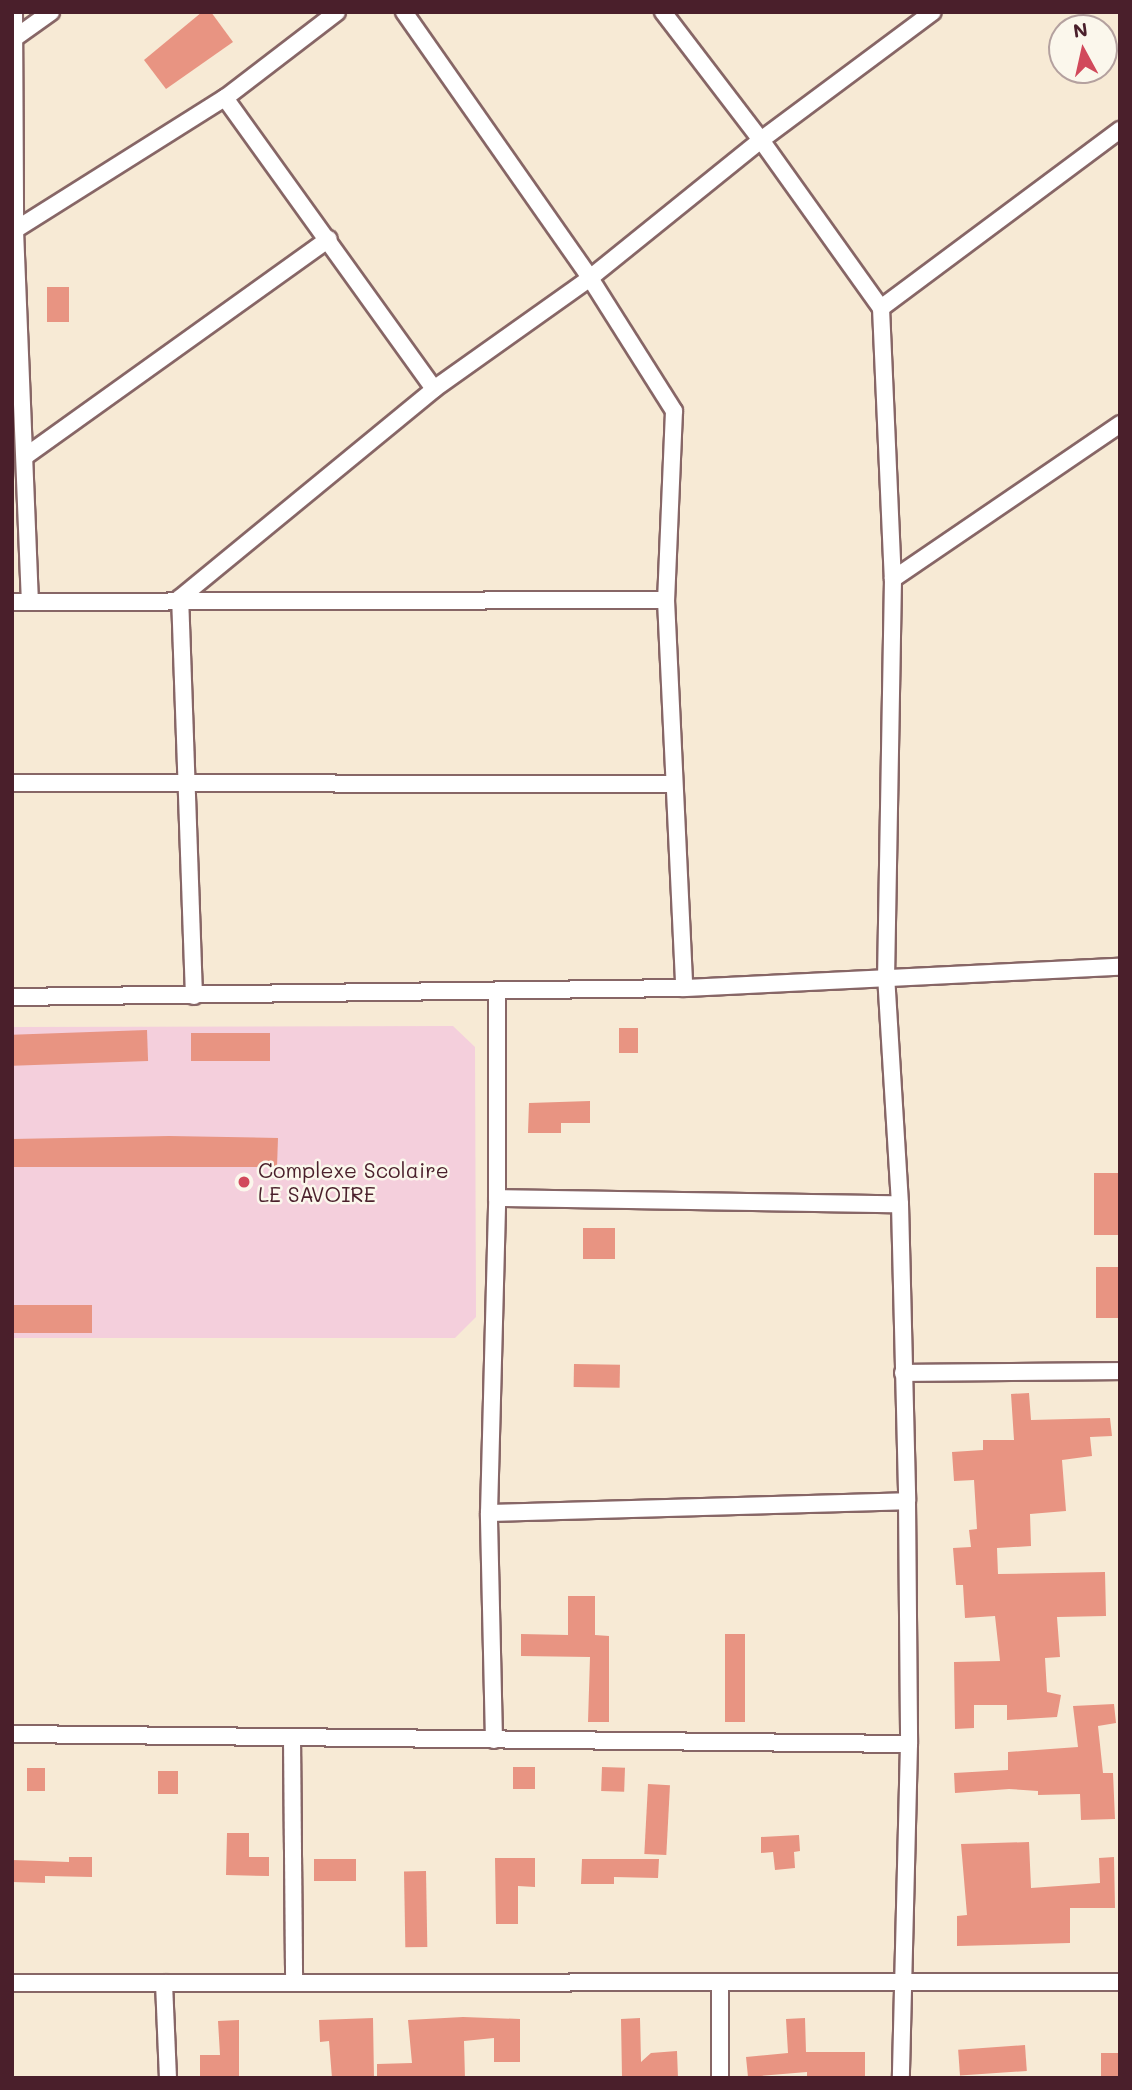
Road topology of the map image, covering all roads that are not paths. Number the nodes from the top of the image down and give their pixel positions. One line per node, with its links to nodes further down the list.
1 (14, 12): 7 (street)
2 (51, 12): 7 (street)
3 (337, 12): 8 (street)
4 (404, 12): 13 (street)
5 (663, 12): 10 (street)
6 (933, 12): 10 (street)
7 (16, 37): 11 (street)
8 (225, 98): 11 (street); 12 (street)
9 (1120, 130): 14 (street)
10 (761, 140): 13 (street); 14 (street)
11 (15, 230): 17 (street)
12 (329, 239): 15 (street); 17 (street)
13 (590, 278): 15 (street); 20 (street)
14 (881, 308): 18 (street)
15 (434, 389): 19 (street)
16 (1120, 424): 18 (street)
17 (27, 455): 22 (street)
18 (893, 579): 27 (street)
19 (180, 598): 20 (street); 22 (street); 24 (street)
20 (666, 600): 25 (street)
21 (12, 602): 22 (street)
22 (30, 602)
23 (12, 783): 24 (street)
24 (186, 784): 25 (street); 30 (street)
25 (672, 784): 28 (street)
26 (1120, 967): 27 (street)
27 (886, 975): 28 (street); 33 (street)
28 (684, 988): 29 (street)
29 (497, 990): 30 (street); 32 (street)
30 (194, 996): 31 (street)
31 (12, 997)
32 (497, 1198): 33 (street); 37 (street)
33 (900, 1204): 35 (street)
34 (1120, 1371): 35 (street)
35 (903, 1373): 36 (street)
36 (908, 1501): 37 (street); 41 (street)
37 (489, 1513): 40 (street)
38 (12, 1734): 39 (street)
39 (292, 1738): 40 (street); 46 (street)
40 (494, 1740): 41 (street)
41 (909, 1744): 42 (street)
42 (901, 1981): 43 (street); 47 (street); 50 (street)
43 (1120, 1982)
44 (12, 1983): 45 (street)
45 (164, 1983): 46 (street); 48 (street)
46 (294, 1983): 47 (street)
47 (720, 1983): 49 (street)
48 (168, 2078)
49 (720, 2078)
50 (901, 2078)

